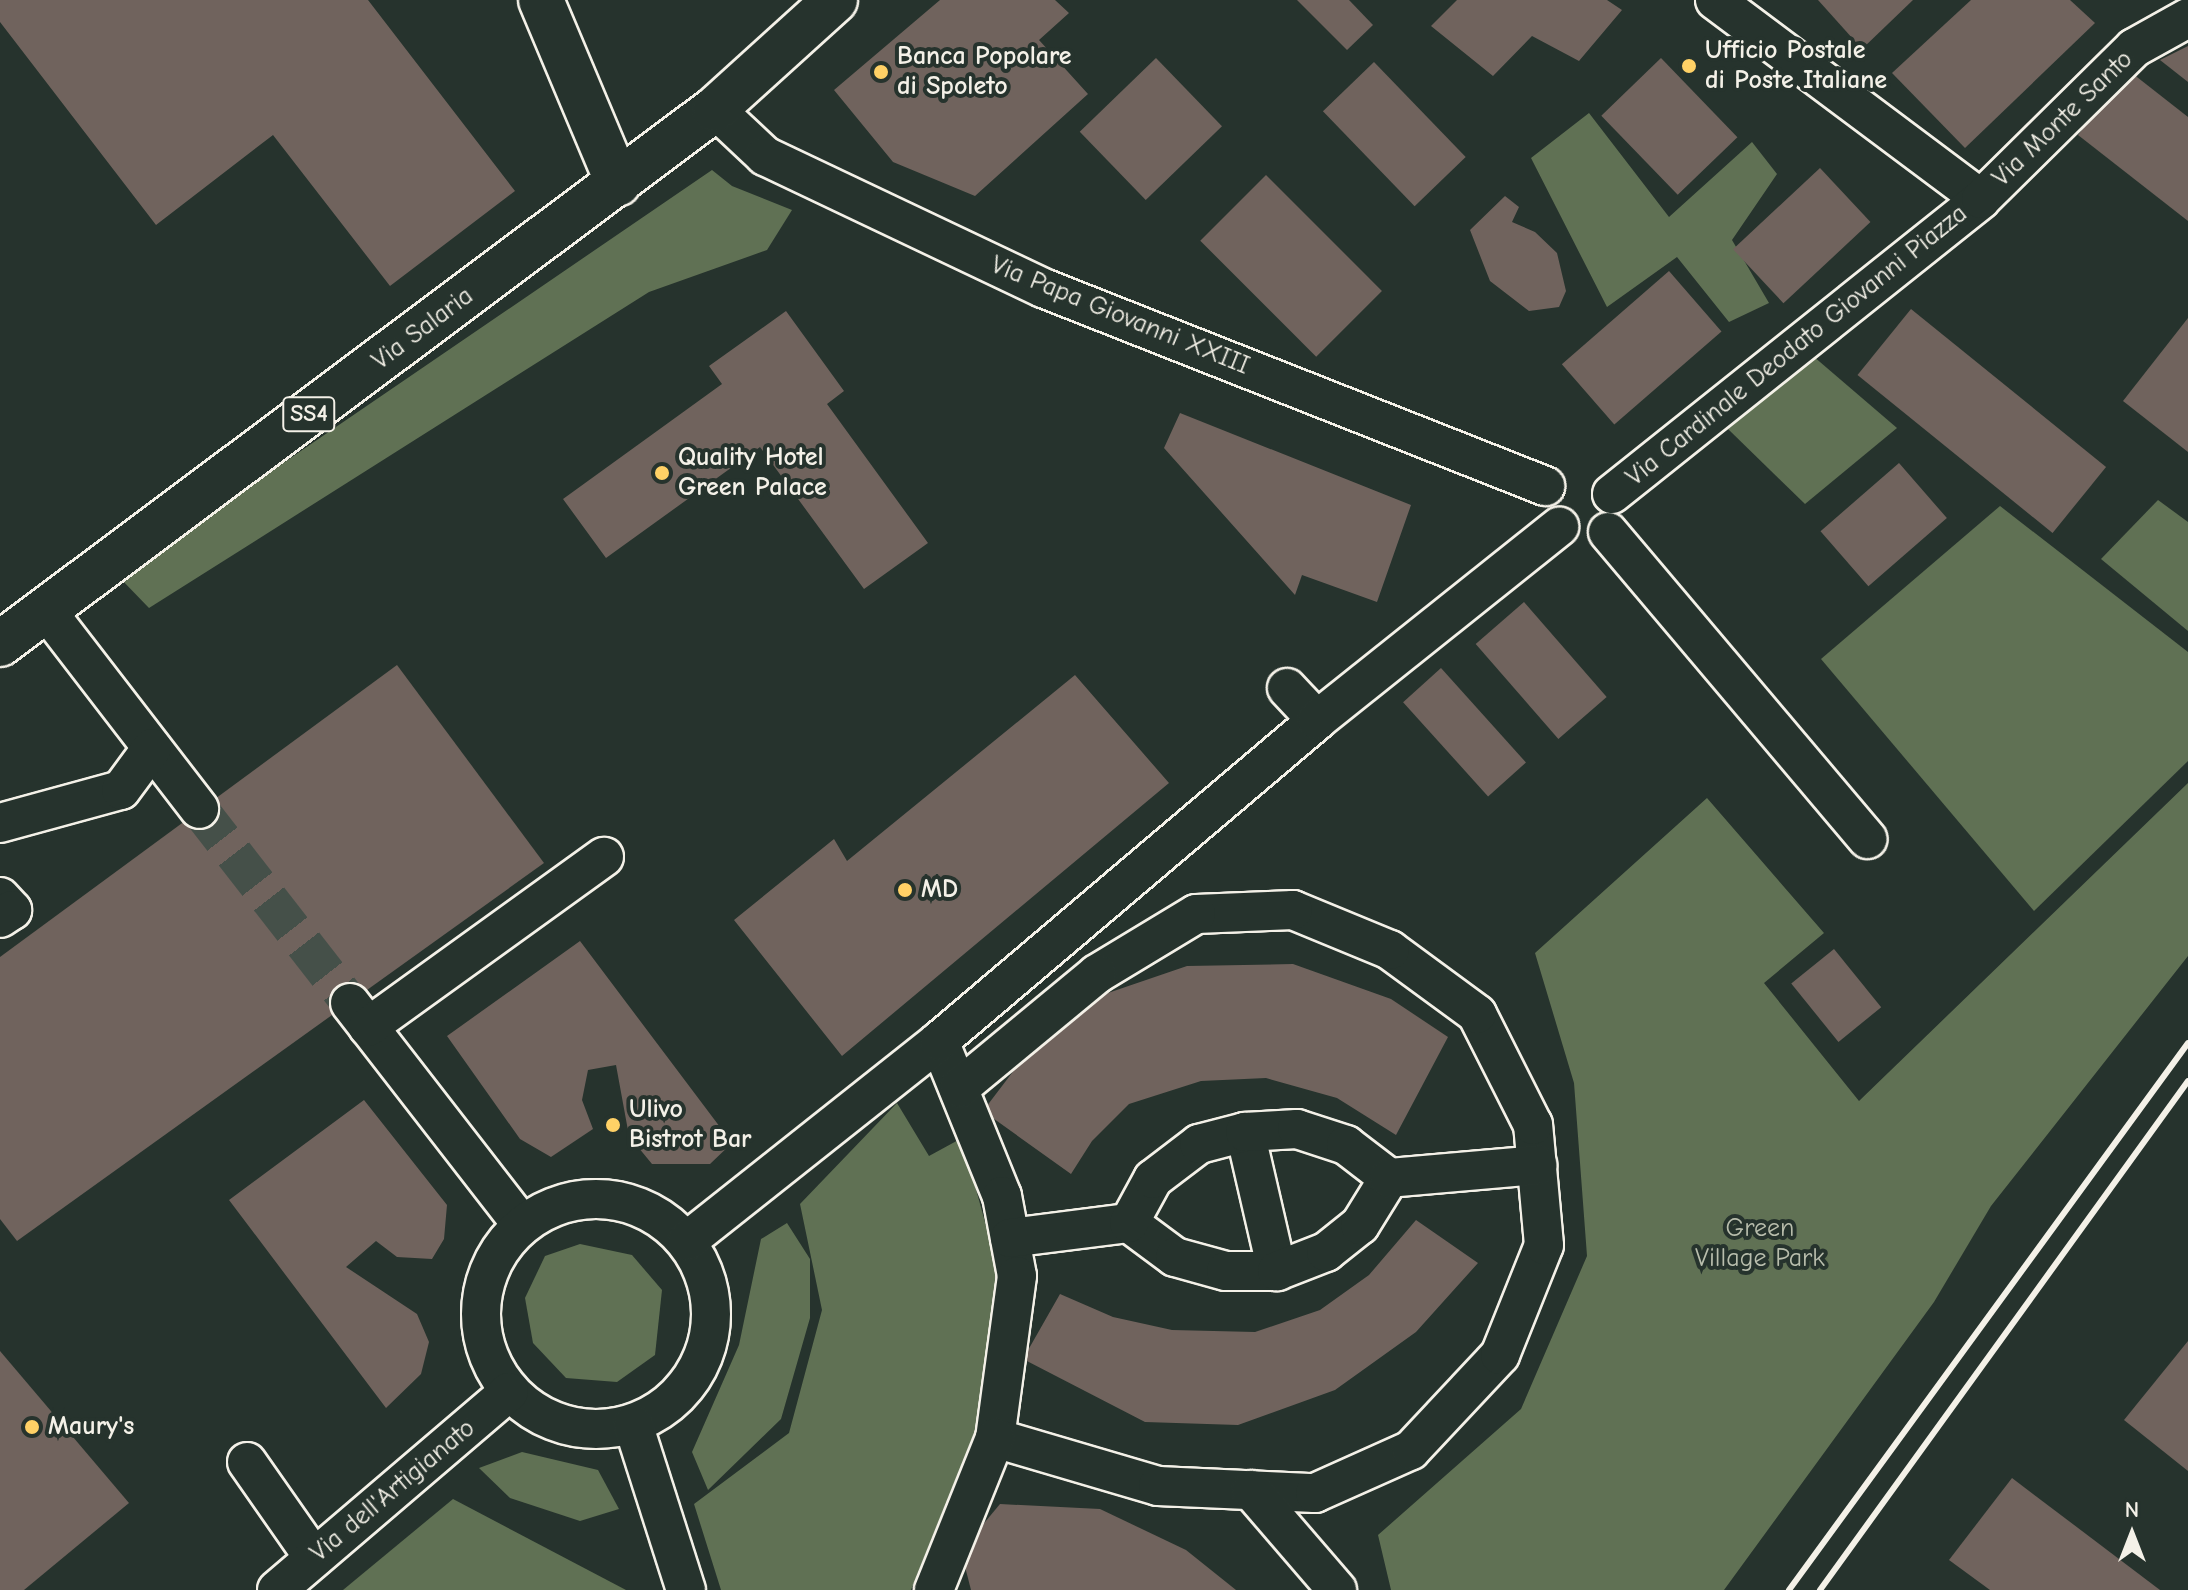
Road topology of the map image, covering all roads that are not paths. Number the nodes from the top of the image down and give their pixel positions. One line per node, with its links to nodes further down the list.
1 (541, 0): 6 (main road)
2 (835, 0): 5 (main road, Via Salaria / SS4)
3 (1715, 0): 7 (street)
4 (2188, 18): 7 (street, Via Monte Santo)
5 (715, 109): 6 (main road, Via Salaria / SS4); 8 (street, Via Papa Giovanni XXIII)
6 (618, 183): 12 (main road, Via Salaria / SS4)
7 (1981, 199): 9 (street, Via Cardinale Deodato Giovanni Piazza)
8 (1545, 486): 9 (street); 10 (street)
9 (1612, 494): 11 (street)
10 (1559, 527): 11 (street); 15 (street)
11 (1608, 532): 19 (street)
12 (46, 610): 13 (main road, Via Salaria / SS4); 16 (street)
13 (0, 644)
14 (1287, 688): 15 (street)
15 (1317, 720): 23 (street)
16 (152, 748): 17 (street); 18 (street)
17 (199, 809)
18 (0, 823)
19 (1867, 839)
20 (604, 857): 29 (street)
21 (0, 897): 22 (street)
22 (0, 918)
23 (939, 1041): 24 (street); 31 (street)
24 (959, 1088): 26 (street); 30 (street)
25 (1245, 1132): 27 (street); 28 (street); 32 (street)
26 (1537, 1165): 27 (street); 37 (street)
27 (1389, 1178): 32 (street)
28 (1129, 1223): 30 (street); 32 (street)
29 (522, 1225): 31 (street); 33 (street)
30 (1010, 1238): 35 (street)
31 (687, 1241): 34 (street)
32 (1277, 1271)
33 (509, 1392): 34 (street); 38 (street, Via dell'Artigianato)
34 (633, 1424): 40 (street)
35 (995, 1438): 37 (street); 41 (street)
36 (247, 1462): 38 (street)
37 (1251, 1490): 42 (street)
38 (314, 1558): 39 (street, Via dell'Artigianato)
39 (277, 1590)
40 (686, 1590)
41 (934, 1590)
42 (1337, 1590)

